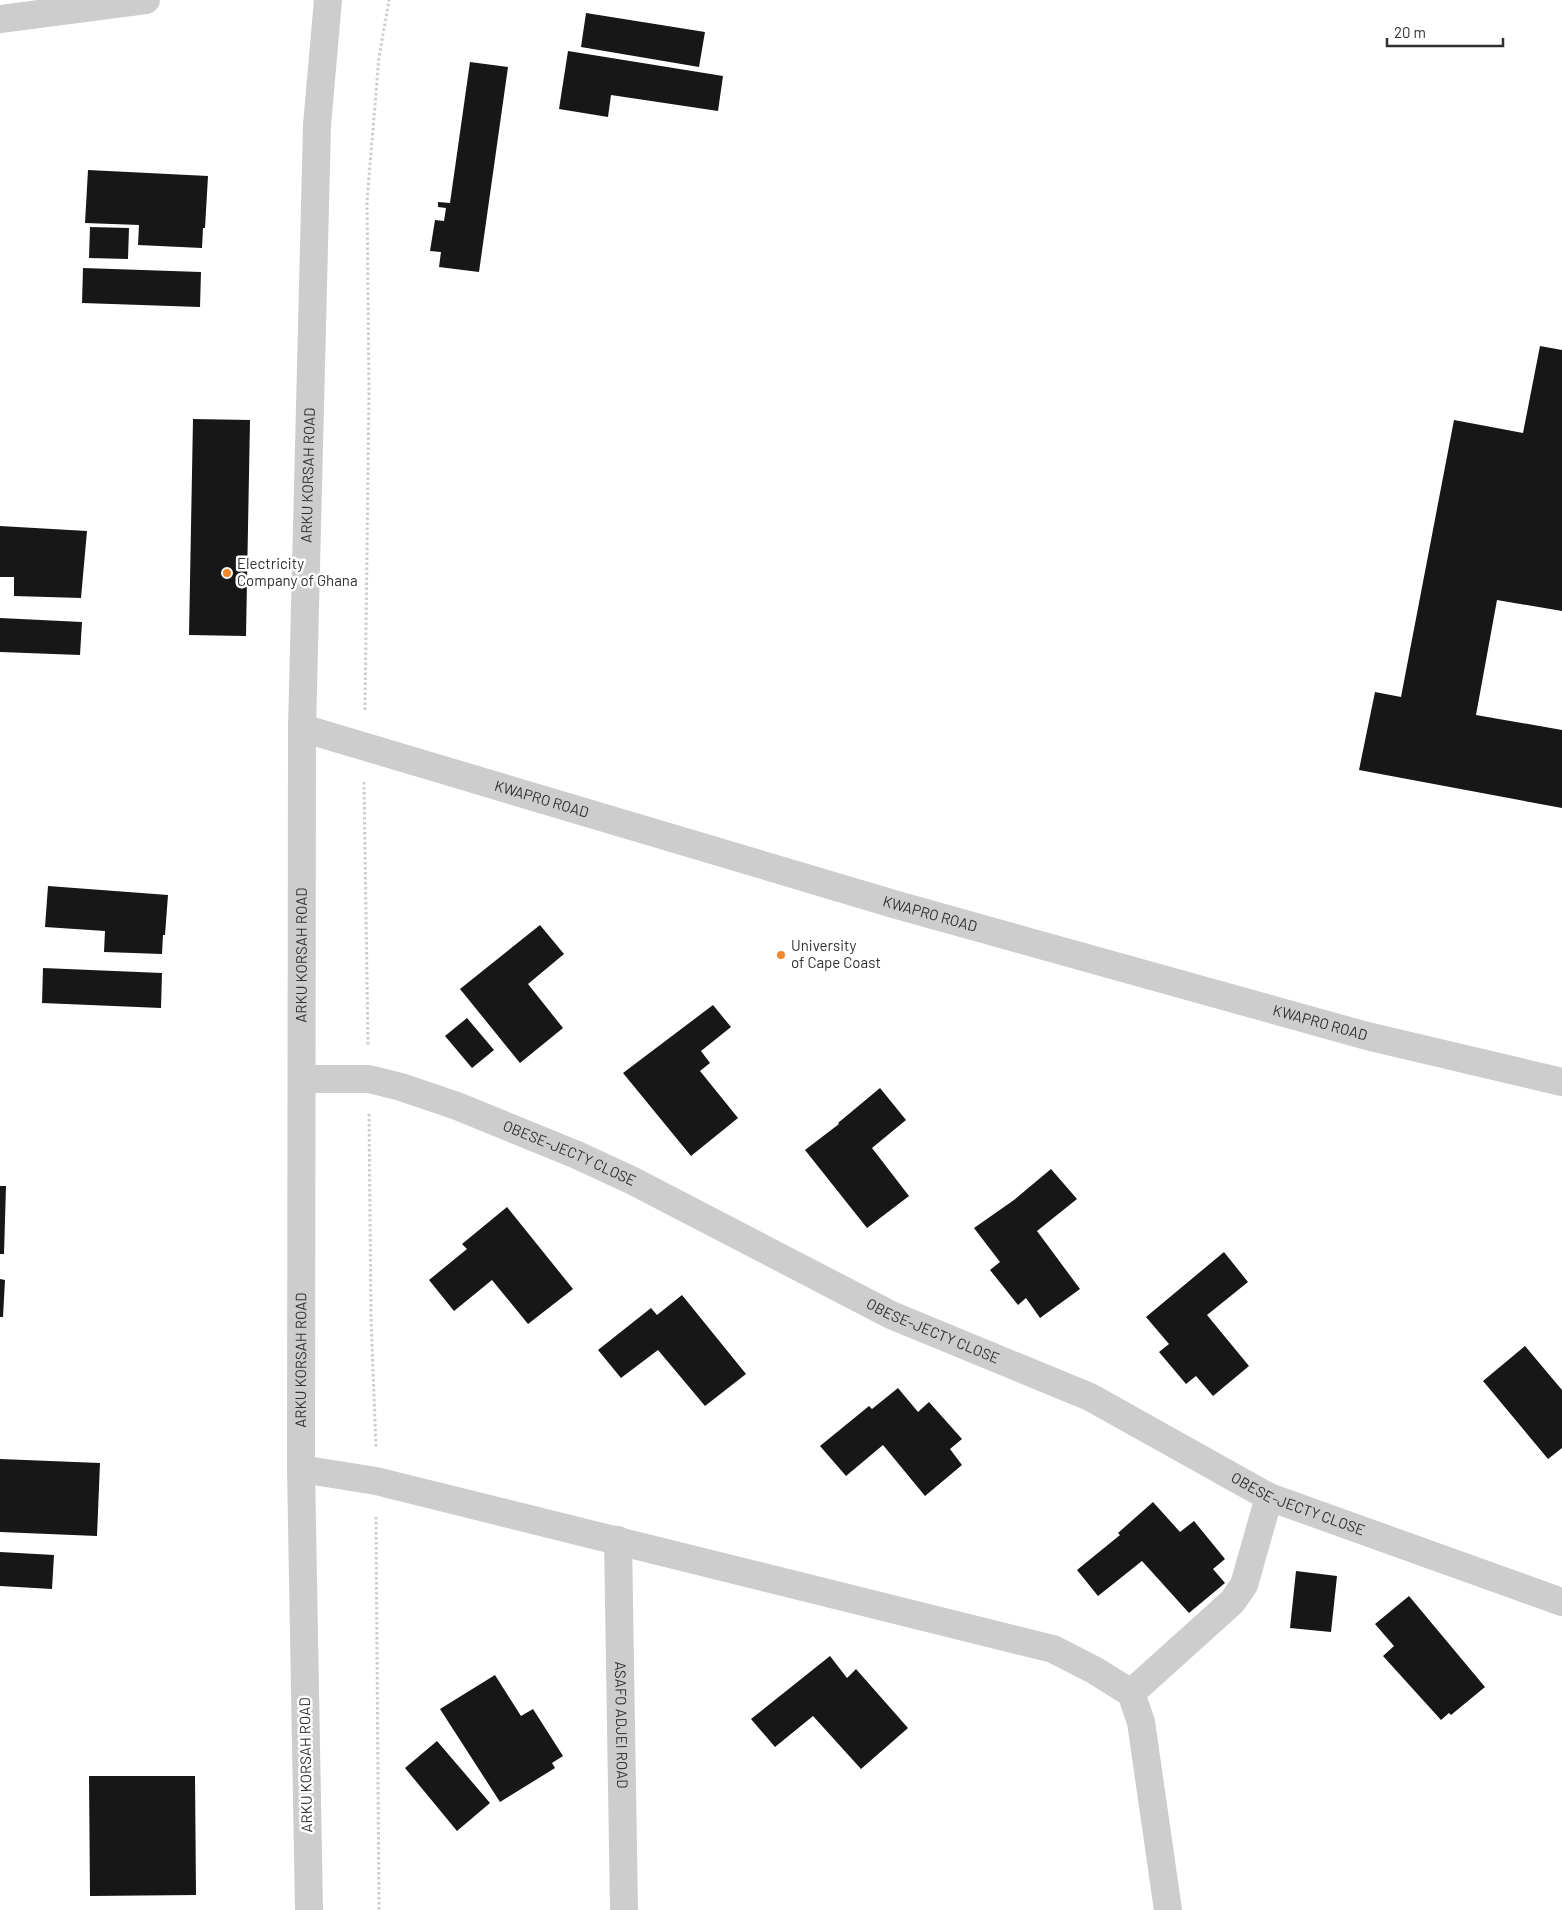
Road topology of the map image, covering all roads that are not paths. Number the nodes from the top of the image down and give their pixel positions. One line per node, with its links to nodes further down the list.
1 (146, 0): 3 (street)
2 (328, 0): 4 (street, ARKU KORSAH ROAD)
3 (0, 18)
4 (302, 728): 5 (street, ARKU KORSAH ROAD); 6 (street, KWAPRO ROAD)
5 (302, 1079): 7 (street, ARKU KORSAH ROAD); 8 (street, OBESE-JECTY CLOSE)
6 (1562, 1082)
7 (300, 1469): 9 (street); 12 (street, ARKU KORSAH ROAD)
8 (1269, 1497): 10 (street, OBESE-JECTY CLOSE); 11 (street)
9 (618, 1540): 11 (street); 13 (street, ASAFO ADJEI ROAD)
10 (1562, 1602)
11 (1131, 1693): 14 (street)
12 (309, 1910)
13 (624, 1910)
14 (1168, 1910)

